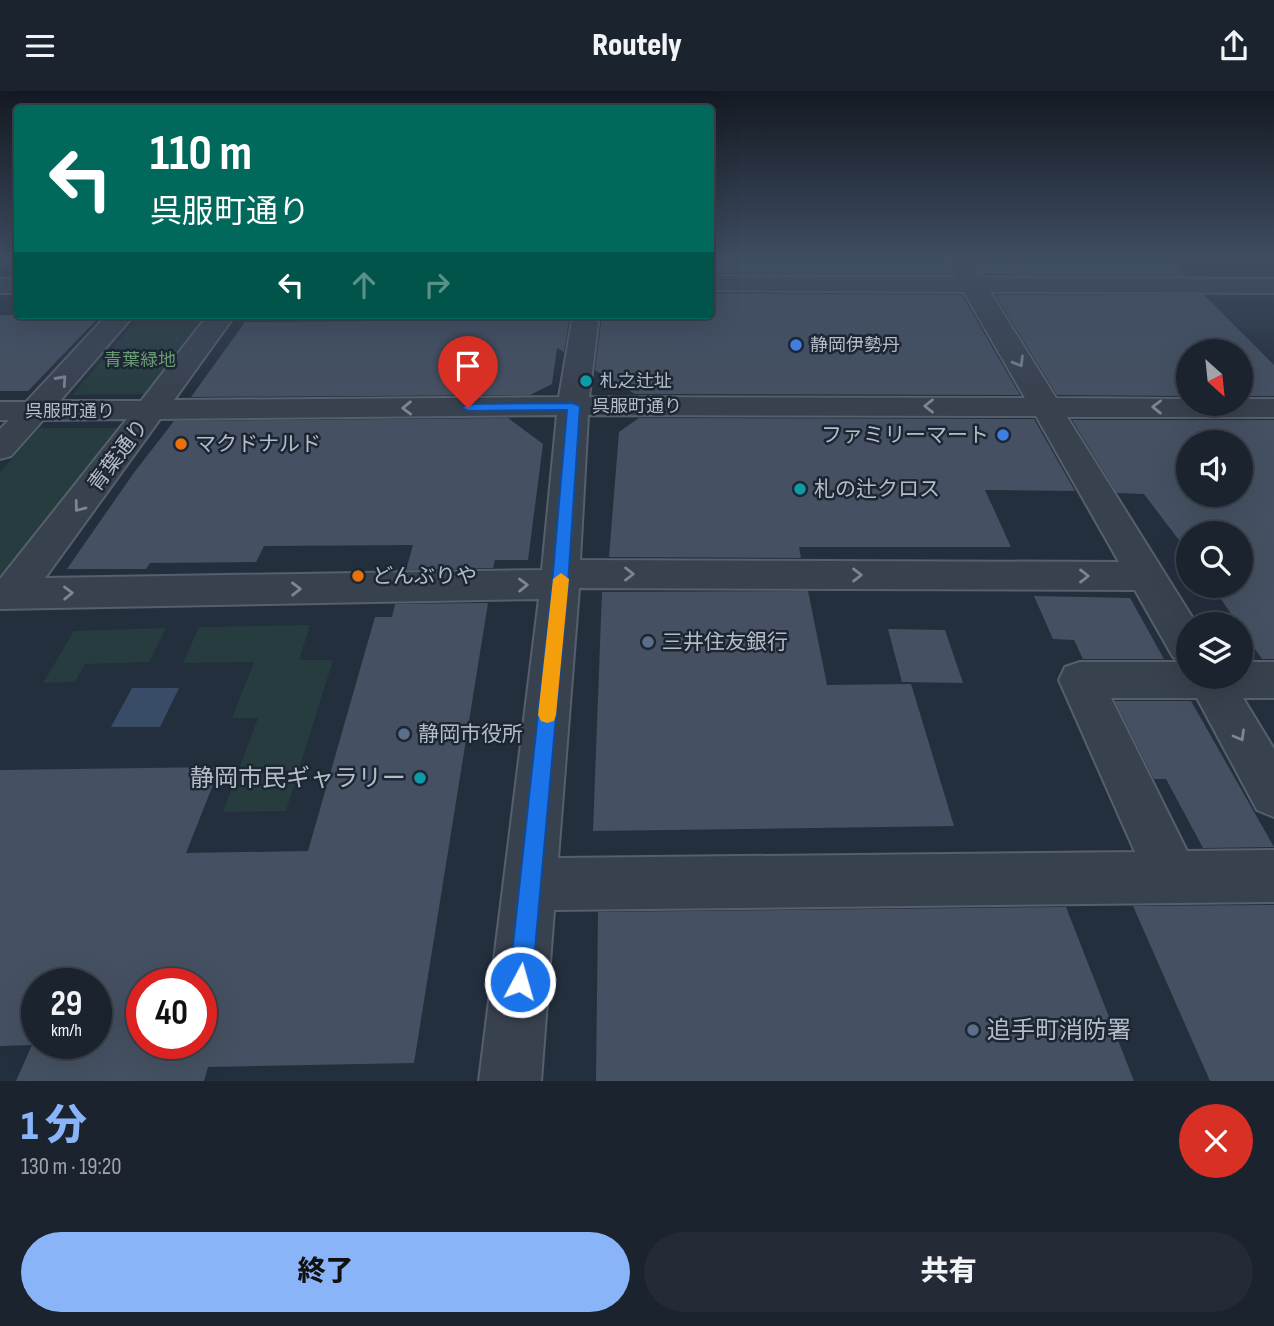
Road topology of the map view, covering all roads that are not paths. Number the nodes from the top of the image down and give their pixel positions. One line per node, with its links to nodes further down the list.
1 (984, 304): 6 (street, one-way to 6)
2 (117, 319): 9 (street, one-way to 2)
3 (219, 319): 10 (street, 青葉通り)
4 (585, 319): 5 (street)
5 (573, 406): 6 (street, 呉服町通り, one-way to 5); 10 (street, 呉服町通り, one-way to 10); 13 (street)
6 (1045, 406): 7 (street, 呉服町通り, one-way to 6); 12 (street)
7 (1274, 408)
8 (0, 411): 9 (street, 呉服町通り)
9 (33, 411): 10 (street, 呉服町通り); 11 (street)
10 (151, 411): 14 (street, 青葉通り, one-way to 14)
11 (0, 449)
12 (1145, 576): 13 (street, one-way to 12); 15 (street)
13 (561, 579): 14 (street, one-way to 13); 23 (street)
14 (6, 594)
15 (1176, 625)
16 (1176, 670): 22 (street)
17 (1253, 676): 18 (street)
18 (1274, 680)
19 (1214, 689): 20 (street, one-way to 20)
20 (1274, 794)
21 (1274, 876): 22 (street)
22 (1173, 878): 23 (street)
23 (530, 884): 24 (street)
24 (510, 1081)

